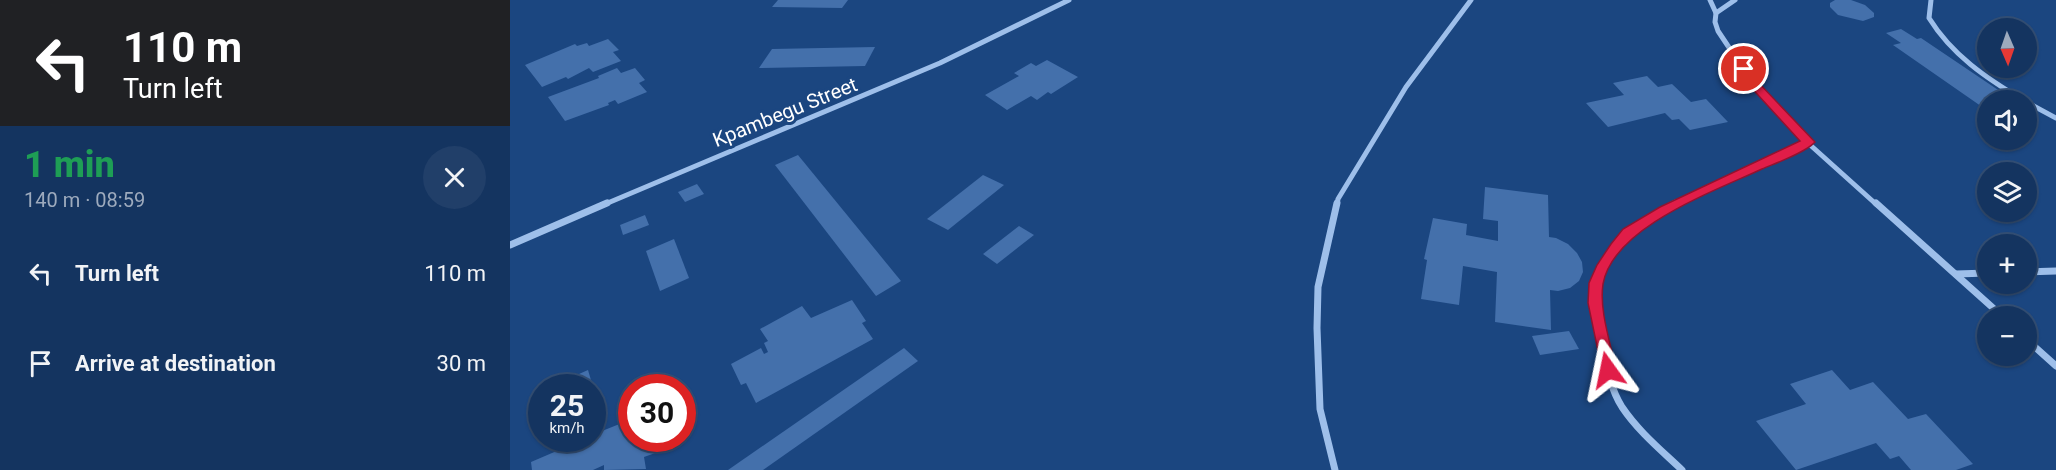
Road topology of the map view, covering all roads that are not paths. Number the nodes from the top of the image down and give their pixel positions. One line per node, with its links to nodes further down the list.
1 (1069, 0): 11 (street, Kpambegu Street)
2 (1471, 0): 19 (street)
3 (1710, 0): 6 (street)
4 (1735, 0): 6 (street)
5 (1931, 0): 7 (street)
6 (1716, 13): 10 (street)
7 (2006, 90)
8 (2037, 108): 9 (street)
9 (2056, 118)
10 (1808, 142): 15 (street); 20 (street)
11 (510, 245)
12 (2037, 272): 13 (street)
13 (2056, 272)
14 (1977, 273): 15 (street)
15 (1956, 274): 16 (street)
16 (1991, 306)
17 (2037, 349): 18 (street)
18 (2056, 366)
19 (1335, 470)
20 (1682, 470)

